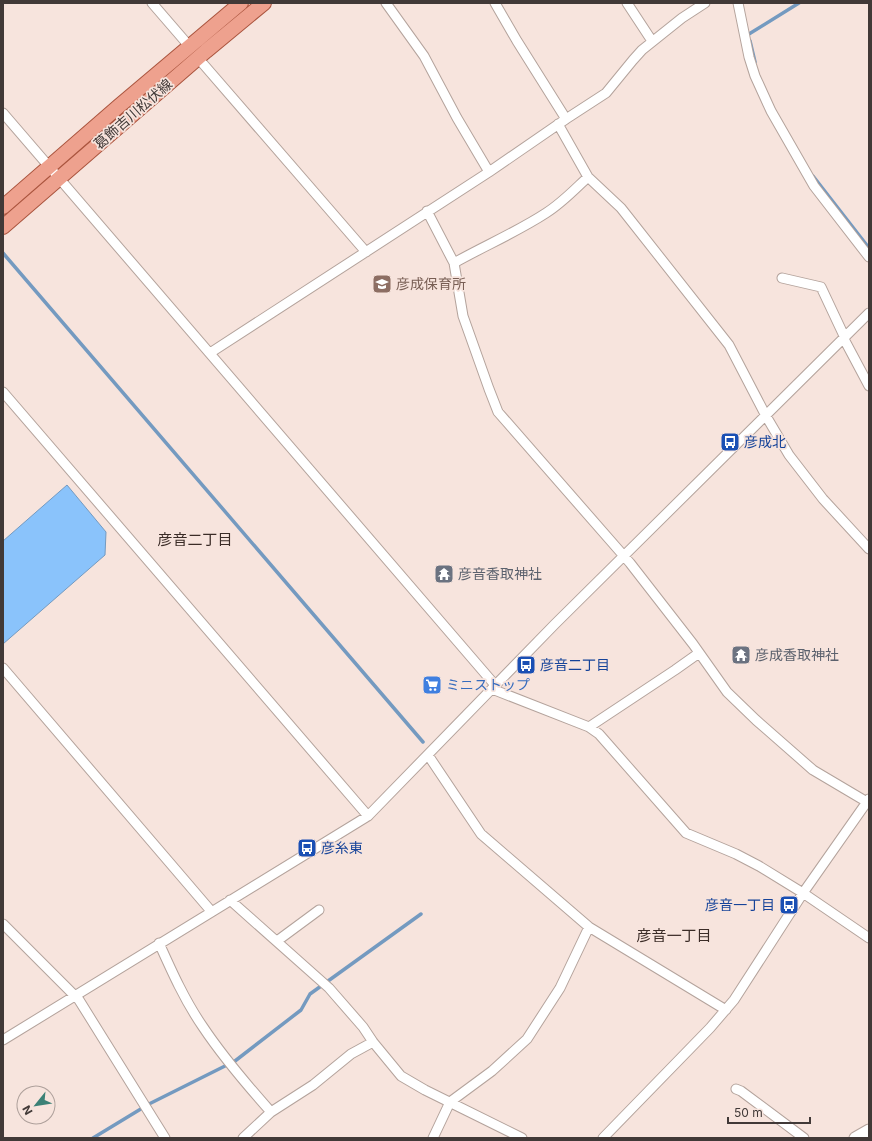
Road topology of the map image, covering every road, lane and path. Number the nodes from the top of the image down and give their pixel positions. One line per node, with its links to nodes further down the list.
1 (152, 3): 10 (street)
2 (241, 3): 10 (main road, 葛飾吉川松伏線)
3 (264, 3): 10 (main road, 葛飾吉川松伏線)
4 (386, 3): 14 (street)
5 (495, 3): 12 (street)
6 (627, 3): 9 (street)
7 (705, 3): 9 (street)
8 (738, 3): 21 (street)
9 (652, 41): 12 (street)
10 (194, 52): 13 (main road, 葛飾吉川松伏線); 16 (main road, 葛飾吉川松伏線); 20 (street)
11 (3, 113): 13 (street)
12 (562, 121): 14 (street); 15 (street)
13 (50, 167): 16 (street); 17 (main road, 葛飾吉川松伏線)
14 (489, 172): 18 (street)
15 (588, 177): 22 (street); 29 (street)
16 (59, 178): 19 (main road, 葛飾吉川松伏線); 26 (street)
17 (3, 207)
18 (426, 212): 20 (street); 22 (street)
19 (3, 227)
20 (366, 252): 26 (street)
21 (869, 257)
22 (454, 263): 31 (street)
23 (782, 278): 25 (street)
24 (869, 313): 25 (street)
25 (844, 338): 27 (street); 29 (street)
26 (210, 354): 34 (street)
27 (869, 386)
28 (3, 392): 38 (street)
29 (766, 416): 30 (street); 31 (street)
30 (869, 550)
31 (624, 556): 32 (street); 34 (street)
32 (699, 652): 35 (street); 37 (street)
33 (3, 668): 42 (street)
34 (493, 687): 35 (street); 36 (street)
35 (589, 727): 39 (street)
36 (428, 755): 38 (street); 44 (street)
37 (868, 800): 39 (street)
38 (368, 816): 40 (street)
39 (803, 893): 45 (street); 49 (street)
40 (230, 900): 42 (street); 46 (street)
41 (319, 910): 46 (street)
42 (212, 911): 47 (street)
43 (3, 924): 48 (street)
44 (589, 927): 49 (street); 53 (street)
45 (869, 938)
46 (277, 941): 51 (street)
47 (159, 943): 48 (street); 54 (street)
48 (75, 996): 50 (street); 57 (street)
49 (726, 1010): 60 (street)
50 (3, 1040)
51 (373, 1042): 53 (street); 54 (street)
52 (736, 1089): 61 (street)
53 (450, 1102): 58 (street); 59 (street)
54 (271, 1112): 56 (street)
55 (869, 1130): 62 (street)
56 (247, 1137)
57 (165, 1138)
58 (433, 1138)
59 (522, 1138)
60 (603, 1138)
61 (804, 1138)
62 (855, 1138)

